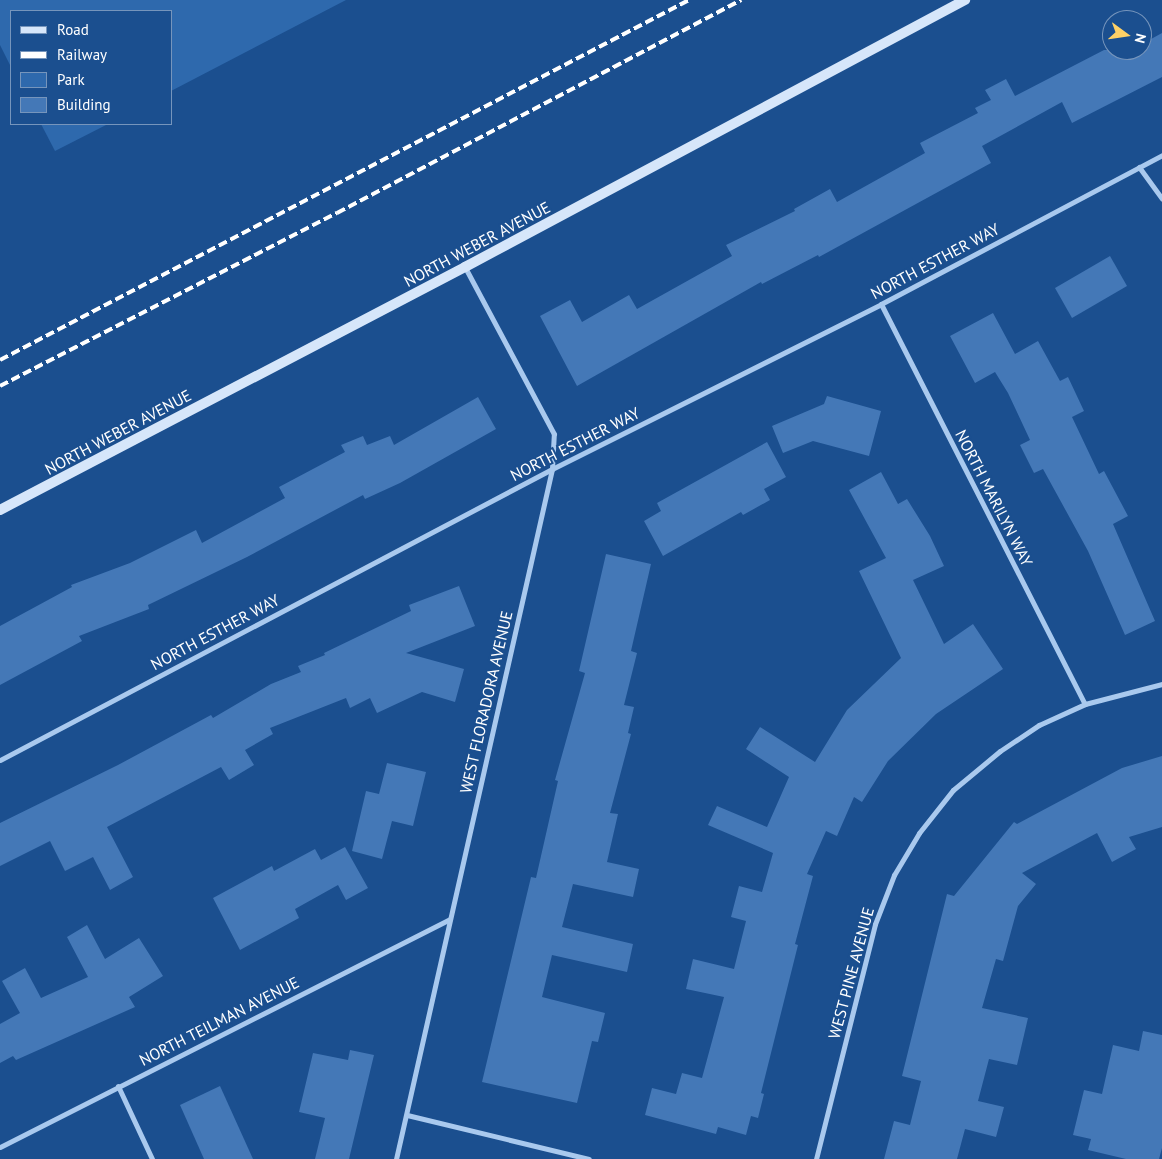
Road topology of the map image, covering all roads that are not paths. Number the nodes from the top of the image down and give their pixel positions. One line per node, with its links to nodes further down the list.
1 (965, 0): 5 (street, NORTH WEBER AVENUE)
2 (1162, 155): 3 (street, NORTH ESTHER WAY)
3 (1140, 167): 4 (street); 6 (street, NORTH ESTHER WAY)
4 (1162, 199)
5 (465, 268): 7 (street, WEST FLORADORA AVENUE); 8 (street, NORTH WEBER AVENUE)
6 (881, 304): 7 (street, NORTH ESTHER WAY); 10 (street, NORTH MARILYN WAY)
7 (552, 469): 11 (street, NORTH ESTHER WAY); 12 (street, WEST FLORADORA AVENUE)
8 (0, 510)
9 (1162, 684): 10 (street, WEST PINE AVENUE)
10 (1085, 704): 19 (street, WEST PINE AVENUE)
11 (0, 760)
12 (450, 919): 13 (street, NORTH TEILMAN AVENUE); 14 (street, WEST FLORADORA AVENUE)
13 (118, 1086): 15 (street, NORTH TEILMAN AVENUE); 16 (street)
14 (407, 1115): 17 (street, WEST FLORADORA AVENUE); 18 (street)
15 (0, 1147)
16 (152, 1159)
17 (396, 1159)
18 (589, 1159)
19 (816, 1159)

